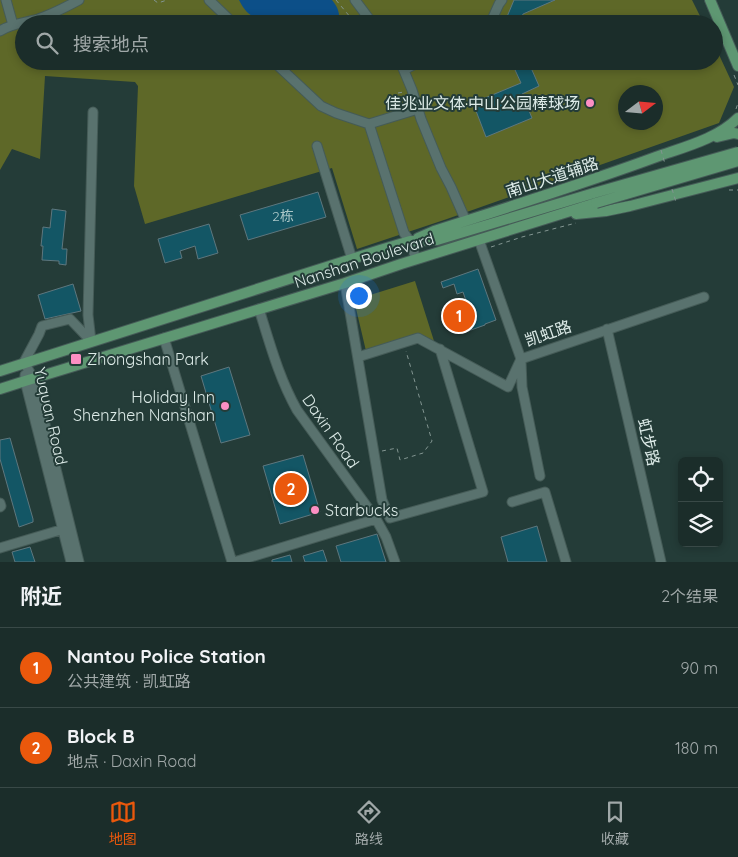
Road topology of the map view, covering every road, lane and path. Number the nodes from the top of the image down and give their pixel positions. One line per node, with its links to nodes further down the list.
1 (6, 0): 16 (street)
2 (79, 0): 10 (street)
3 (154, 0): 4 (path)
4 (167, 0)
5 (209, 0): 11 (street)
6 (336, 0): 12 (path)
7 (355, 0): 13 (street)
8 (502, 0): 14 (street)
9 (710, 0): 15 (main road)
10 (50, 15)
11 (225, 15)
12 (348, 15)
13 (366, 15)
14 (494, 15)
15 (716, 15)
16 (13, 24): 17 (street)
17 (0, 31)
18 (723, 35): 21 (main road)
19 (282, 70): 26 (street)
20 (404, 70): 23 (street)
21 (736, 70): 22 (path)
22 (738, 85)
23 (418, 109): 26 (street); 38 (street)
24 (93, 112): 49 (street)
25 (738, 118): 28 (main road)
26 (369, 124): 40 (street)
27 (738, 134): 28 (main road)
28 (703, 140): 38 (main road, 南山大道辅路)
29 (316, 146): 42 (street)
30 (738, 152): 35 (main road, Nanshan Boulevard, bridge)
31 (738, 162): 35 (main road, Nanshan Boulevard, bridge)
32 (738, 178): 34 (main road)
33 (738, 182): 34 (main road)
34 (722, 183): 37 (main road)
35 (595, 198): 36 (main road, Nanshan Boulevard); 37 (main road, Nanshan Boulevard)
36 (550, 206): 37 (main road); 40 (main road, Nanshan Boulevard)
37 (554, 216): 41 (main road, Nanshan Boulevard)
38 (466, 221): 40 (main road, 南山大道辅路)
39 (581, 222): 41 (path)
40 (410, 242): 42 (main road, Nanshan Boulevard); 43 (street)
41 (481, 245): 43 (main road, Nanshan Boulevard); 53 (street, 凯虹路)
42 (352, 259): 49 (main road, Nanshan Boulevard)
43 (416, 259): 44 (main road, Nanshan Boulevard)
44 (345, 283): 46 (main road, Nanshan Boulevard); 52 (street)
45 (704, 297): 47 (street, 凯虹路)
46 (259, 309): 48 (main road, Nanshan Boulevard); 61 (street, Daxin Road)
47 (607, 329): 53 (street, 凯虹路); 69 (street, 虹步路)
48 (164, 338): 56 (main road, Nanshan Boulevard); 66 (street)
49 (91, 341): 54 (main road, Nanshan Boulevard); 54 (street)
50 (404, 343): 51 (street); 52 (street); 58 (path)
51 (440, 349): 53 (street); 58 (street)
52 (358, 357): 58 (street)
53 (521, 359): 59 (street)
54 (24, 362): 55 (main road, Nanshan Boulevard); 56 (street, Yuquan Road)
55 (0, 371)
56 (29, 379): 57 (main road, Nanshan Boulevard); 62 (street, Yuquan Road)
57 (0, 389)
58 (374, 452)
59 (540, 476)
60 (512, 502): 68 (street)
61 (376, 519): 66 (street); 67 (street, Daxin Road)
62 (66, 528): 63 (street); 64 (street, Yuquan Road); 65 (street, Yuquan Road)
63 (0, 548)
64 (71, 562)
65 (79, 562)
66 (233, 562)
67 (396, 562)
68 (566, 562)
69 (661, 562)

